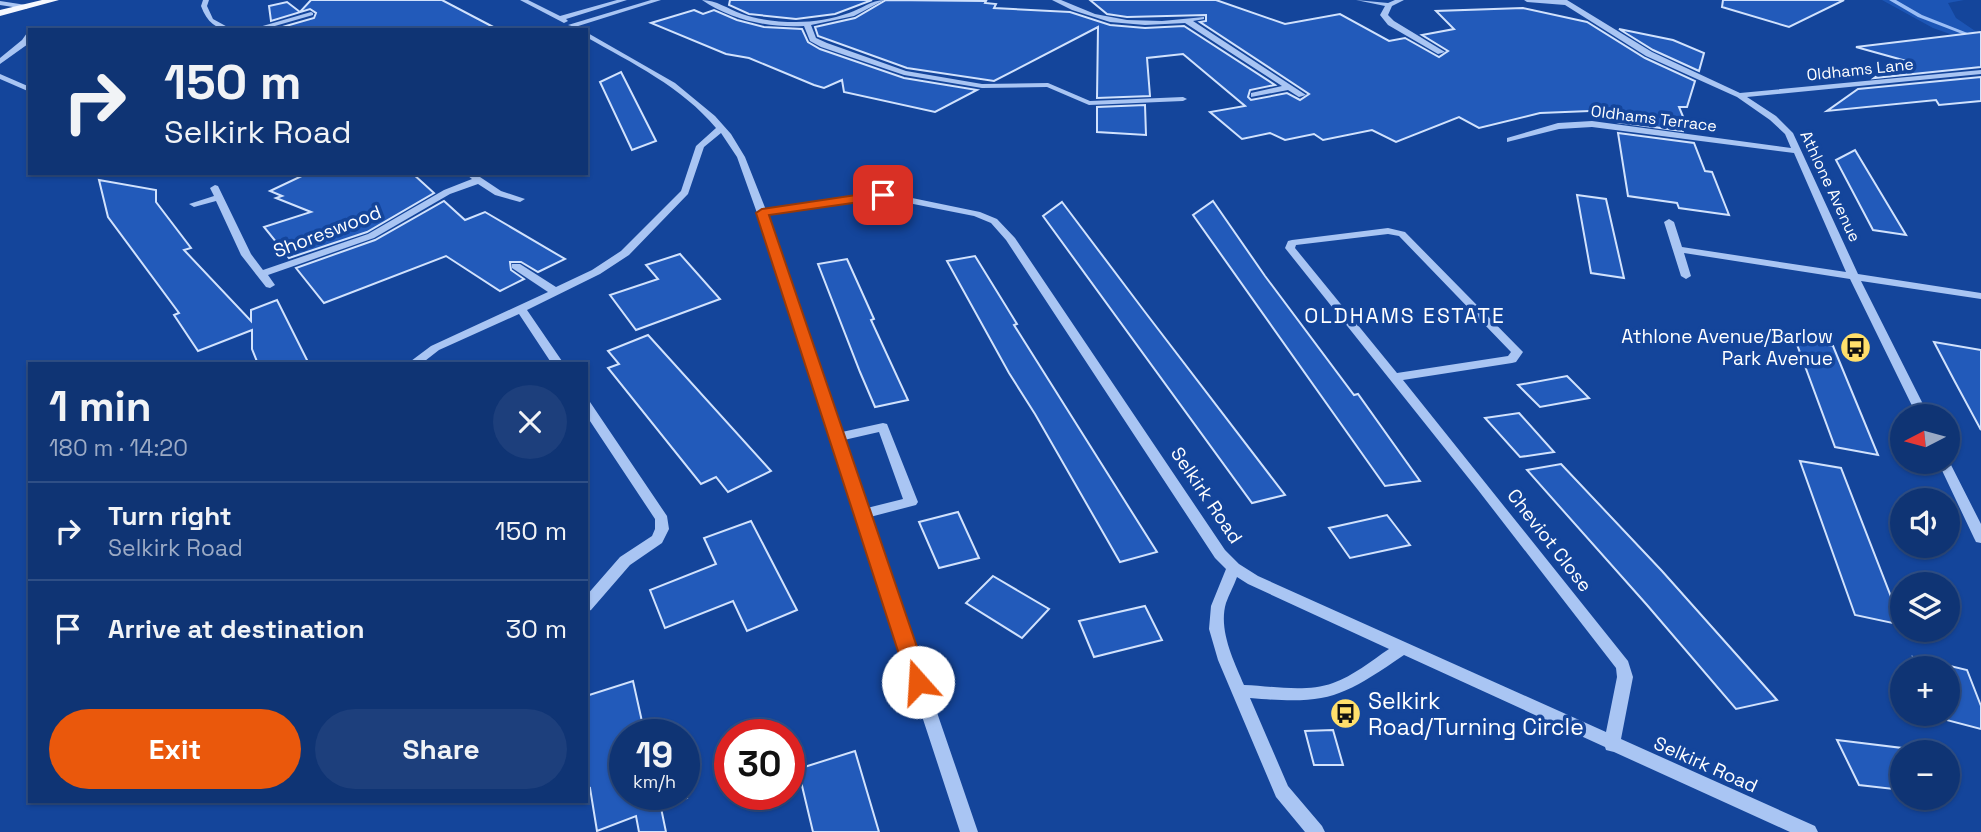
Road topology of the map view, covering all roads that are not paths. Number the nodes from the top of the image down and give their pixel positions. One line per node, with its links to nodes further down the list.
1 (54, 0): 15 (main road)
2 (205, 0): 22 (street)
3 (523, 0): 19 (street)
4 (624, 0): 19 (street)
5 (657, 0): 24 (street)
6 (705, 0): 21 (street)
7 (881, 0): 21 (street)
8 (1055, 0): 20 (street)
9 (1359, 0): 14 (street)
10 (1401, 0): 14 (street)
11 (1527, 0): 12 (street)
12 (1564, 1): 37 (street, Athlone Avenue)
13 (0, 3): 15 (street)
14 (1389, 5): 27 (street)
15 (26, 6): 16 (main road)
16 (0, 13)
17 (311, 14): 23 (street)
18 (1202, 18): 20 (street)
19 (559, 19): 24 (street)
20 (1186, 20): 33 (street)
21 (807, 24): 32 (street)
22 (226, 28)
23 (259, 28)
24 (576, 28)
25 (588, 35): 41 (street)
26 (28, 36): 28 (street)
27 (1441, 52)
28 (0, 62)
29 (1981, 72): 37 (street, Oldhams Lane)
30 (1057, 75): 32 (street)
31 (0, 76): 34 (street)
32 (1048, 85): 39 (street)
33 (1289, 87): 35 (street); 36 (street)
34 (28, 89)
35 (1254, 95)
36 (1302, 95)
37 (1742, 95): 43 (street, Athlone Avenue)
38 (1183, 100): 39 (street)
39 (1148, 101): 40 (street)
40 (1153, 111)
41 (720, 129): 47 (street); 55 (street)
42 (1510, 140): 43 (street, Oldhams Terrace)
43 (1796, 151): 52 (street, Athlone Avenue)
44 (472, 177): 45 (street, Shoreswood); 51 (street, Shoreswood)
45 (520, 199)
46 (194, 204): 51 (street, Shoreswood)
47 (762, 213): 63 (street); 67 (street, Selkirk Road)
48 (1670, 222): 49 (street)
49 (1678, 249): 52 (street); 53 (street)
50 (516, 266): 55 (street)
51 (264, 273): 54 (street, Shoreswood)
52 (1853, 275): 56 (street); 61 (street, Athlone Avenue)
53 (1686, 276)
54 (270, 285)
55 (556, 292): 57 (street)
56 (1981, 296)
57 (522, 309): 58 (street); 59 (street)
58 (416, 362)
59 (557, 362)
60 (1395, 377): 60 (street, Cheviot Close); 71 (street, Cheviot Close)
61 (1917, 404)
62 (588, 408): 68 (street)
63 (836, 438): 65 (street); 65 (street)
64 (1950, 474): 66 (street)
65 (862, 514): 72 (street)
66 (1981, 538)
67 (1234, 568): 69 (street, Selkirk Road); 70 (street)
68 (588, 604)
69 (1401, 649): 70 (street); 71 (street, Selkirk Road)
70 (1239, 691): 73 (street)
71 (1612, 744): 74 (street, Selkirk Road)
72 (969, 832)
73 (1316, 832)
74 (1808, 832)

